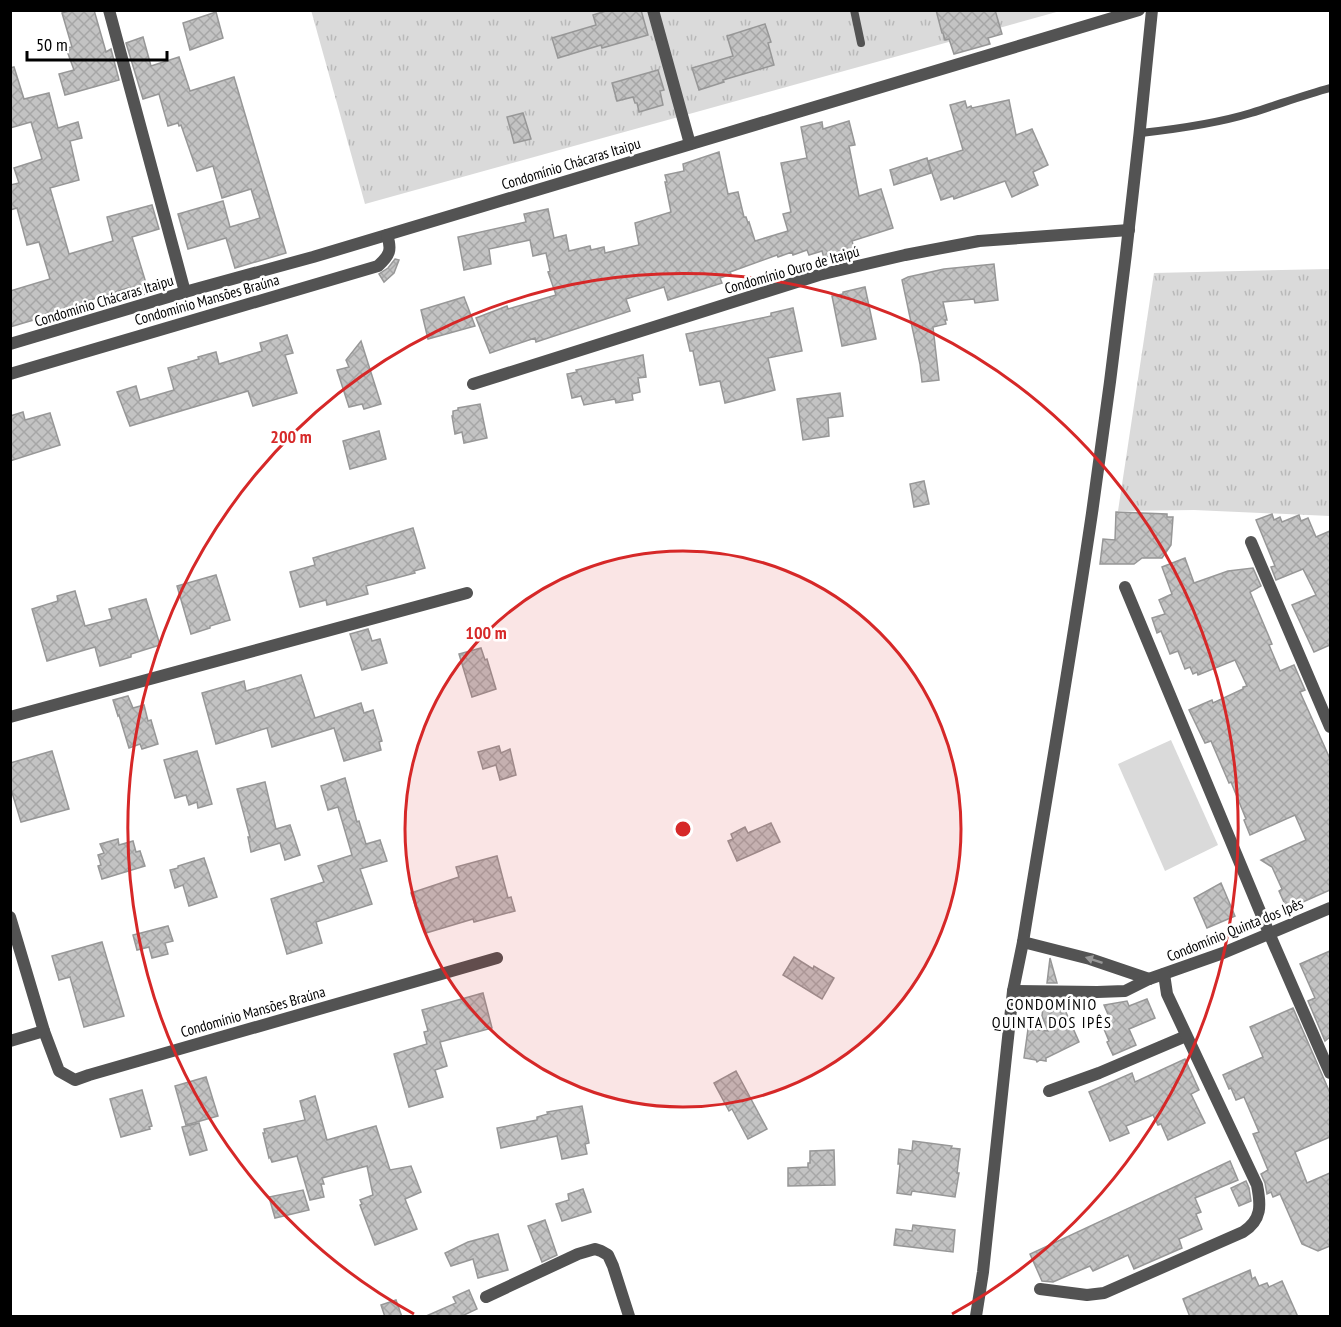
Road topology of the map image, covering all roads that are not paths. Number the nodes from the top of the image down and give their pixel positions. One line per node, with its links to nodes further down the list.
1 (109, 10): 12 (street)
2 (653, 10): 9 (street)
3 (854, 10): 6 (lane)
4 (1139, 10): 9 (street, Condomínio Chácaras Itaipu)
5 (1152, 10): 8 (street)
6 (861, 43)
7 (1330, 88): 8 (lane)
8 (1141, 132): 10 (street)
9 (690, 144): 11 (street, Condomínio Chácaras Itaipu)
10 (1129, 230): 15 (street, Condomínio Ouro de Itaipú); 24 (street)
11 (387, 235): 12 (street, Condomínio Chácaras Itaipu); 14 (street, Condomínio Mansões Braúna)
12 (185, 292): 13 (street, Condomínio Chácaras Itaipu)
13 (10, 344)
14 (10, 374)
15 (473, 384)
16 (1251, 542): 20 (street)
17 (1125, 587): 23 (street)
18 (467, 592): 19 (street)
19 (10, 717)
20 (1330, 727)
21 (1330, 908): 23 (street, Condomínio Quinta dos Ipês)
22 (10, 917): 29 (street, Condomínio Mansões Braúna)
23 (1269, 933): 26 (street, Condomínio Quinta dos Ipês); 32 (street)
24 (1023, 942): 27 (street, one-way to 24); 28 (street)
25 (497, 958): 29 (street, Condomínio Mansões Braúna)
26 (1164, 974): 27 (street, Condomínio Quinta dos Ipês); 30 (street)
27 (1149, 979): 28 (street, Condomínio Quinta dos Ipês)
28 (1014, 992): 37 (street)
29 (44, 1031): 31 (street)
30 (1186, 1036): 33 (street); 34 (street)
31 (10, 1041)
32 (1330, 1073)
33 (1049, 1091)
34 (1040, 1289)
35 (486, 1297): 36 (street)
36 (629, 1317)
37 (976, 1317)

